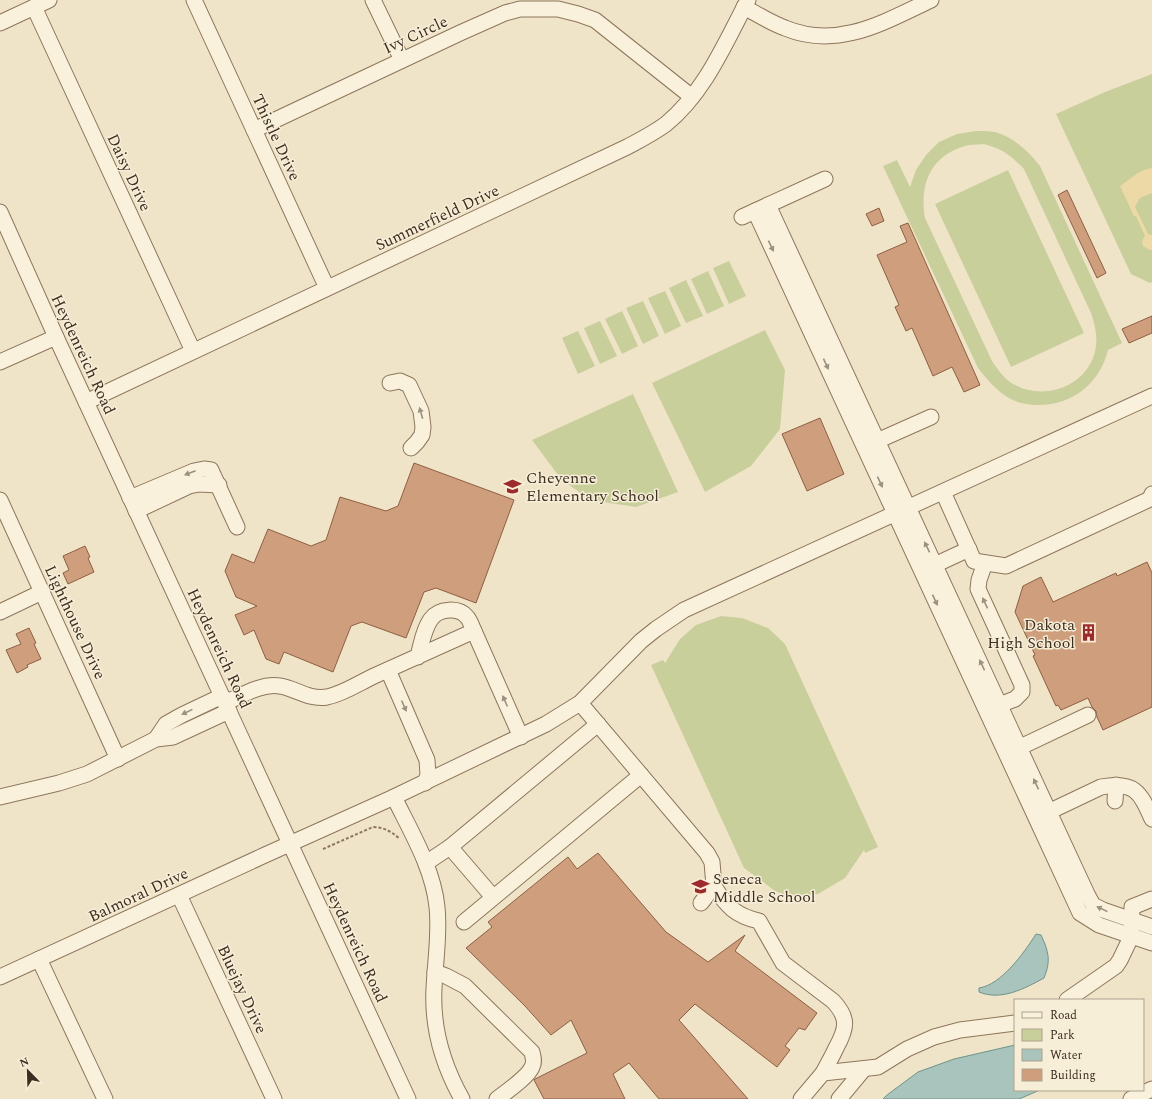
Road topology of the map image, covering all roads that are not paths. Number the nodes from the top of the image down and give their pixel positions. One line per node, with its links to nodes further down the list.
1 (49, 0): 6 (street)
2 (194, 0): 10 (street, Thistle Drive)
3 (373, 0): 8 (street)
4 (931, 0): 5 (street)
5 (746, 3): 9 (street, Summerfield Drive)
6 (34, 7): 7 (street); 16 (street, Daisy Drive)
7 (0, 23)
8 (402, 60): 9 (street, Ivy Circle); 10 (street, Ivy Circle)
9 (692, 97): 14 (street, Summerfield Drive)
10 (254, 130): 14 (street, Thistle Drive)
11 (825, 179): 12 (street)
12 (755, 211): 21 (street); 22 (street, one-way to 22)
13 (0, 212): 15 (street, Heydenreich Road)
14 (327, 288): 16 (street, Summerfield Drive)
15 (56, 337): 17 (street); 20 (street, Heydenreich Road)
16 (193, 351): 20 (street, Summerfield Drive)
17 (0, 362)
18 (390, 383): 26 (street, one-way to 18)
19 (1152, 396): 27 (street, Balmoral Drive)
20 (86, 402): 30 (street, Heydenreich Road)
21 (864, 410): 22 (street); 24 (street)
22 (850, 416): 25 (street)
23 (931, 418): 24 (street)
24 (878, 441): 25 (street); 31 (street)
25 (864, 447): 31 (street, one-way to 31)
26 (411, 448)
27 (943, 492): 31 (street, Balmoral Drive); 33 (street)
28 (1152, 494): 34 (street)
29 (0, 500): 37 (street, Lighthouse Drive)
30 (133, 505): 32 (street); 44 (street, Heydenreich Road)
31 (901, 510): 35 (street, one-way to 31); 36 (street); 45 (street, Balmoral Drive)
32 (238, 527)
33 (969, 550): 34 (street); 35 (street)
34 (984, 563): 46 (street, one-way to 34)
35 (935, 565): 36 (street); 39 (street)
36 (921, 571): 40 (street, one-way to 40)
37 (42, 592): 38 (street); 51 (street, Lighthouse Drive)
38 (0, 612)
39 (962, 624): 40 (street); 46 (street, one-way to 39)
40 (949, 630): 46 (street)
41 (474, 631): 42 (street); 42 (street); 49 (street, one-way to 41)
42 (418, 657): 43 (street)
43 (388, 670): 44 (street); 53 (street, one-way to 53)
44 (225, 703): 51 (street); 60 (street, Heydenreich Road)
45 (580, 703): 48 (street); 49 (street, Balmoral Drive)
46 (993, 708): 50 (street)
47 (1088, 715): 50 (street)
48 (598, 724): 52 (street); 61 (street)
49 (521, 737): 53 (street, Balmoral Drive)
50 (1013, 751): 58 (street)
51 (118, 759): 55 (street)
52 (641, 775): 63 (street); 65 (street)
53 (424, 783): 56 (street, Balmoral Drive)
54 (1116, 785): 57 (street); 58 (street); 59 (street)
55 (0, 797)
56 (394, 797): 60 (street, Balmoral Drive); 62 (street)
57 (1115, 801)
58 (1042, 815): 68 (street, one-way to 58); 71 (street)
59 (1152, 819)
60 (291, 844): 64 (street, Balmoral Drive); 83 (street, Heydenreich Road)
61 (450, 847): 62 (street); 65 (street)
62 (426, 863): 74 (street)
63 (714, 886): 67 (street); 79 (street)
64 (179, 895): 73 (street, Balmoral Drive); 82 (street, Bluejay Drive)
65 (493, 897): 69 (street)
66 (1152, 899): 68 (street)
67 (701, 903)
68 (1131, 920): 70 (street); 71 (street)
69 (464, 922)
70 (1152, 927)
71 (1131, 937): 72 (street); 76 (street)
72 (1152, 943)
73 (39, 959): 75 (street, Balmoral Drive); 81 (street)
74 (435, 972): 84 (street); 85 (street)
75 (0, 977)
76 (1068, 999)
77 (1014, 1022): 78 (street)
78 (864, 1069): 79 (street); 87 (street)
79 (822, 1073): 86 (street)
80 (1152, 1089): 88 (street)
81 (104, 1099)
82 (274, 1099)
83 (408, 1099)
84 (462, 1099)
85 (497, 1099)
86 (801, 1099)
87 (839, 1099)
88 (1131, 1099)

